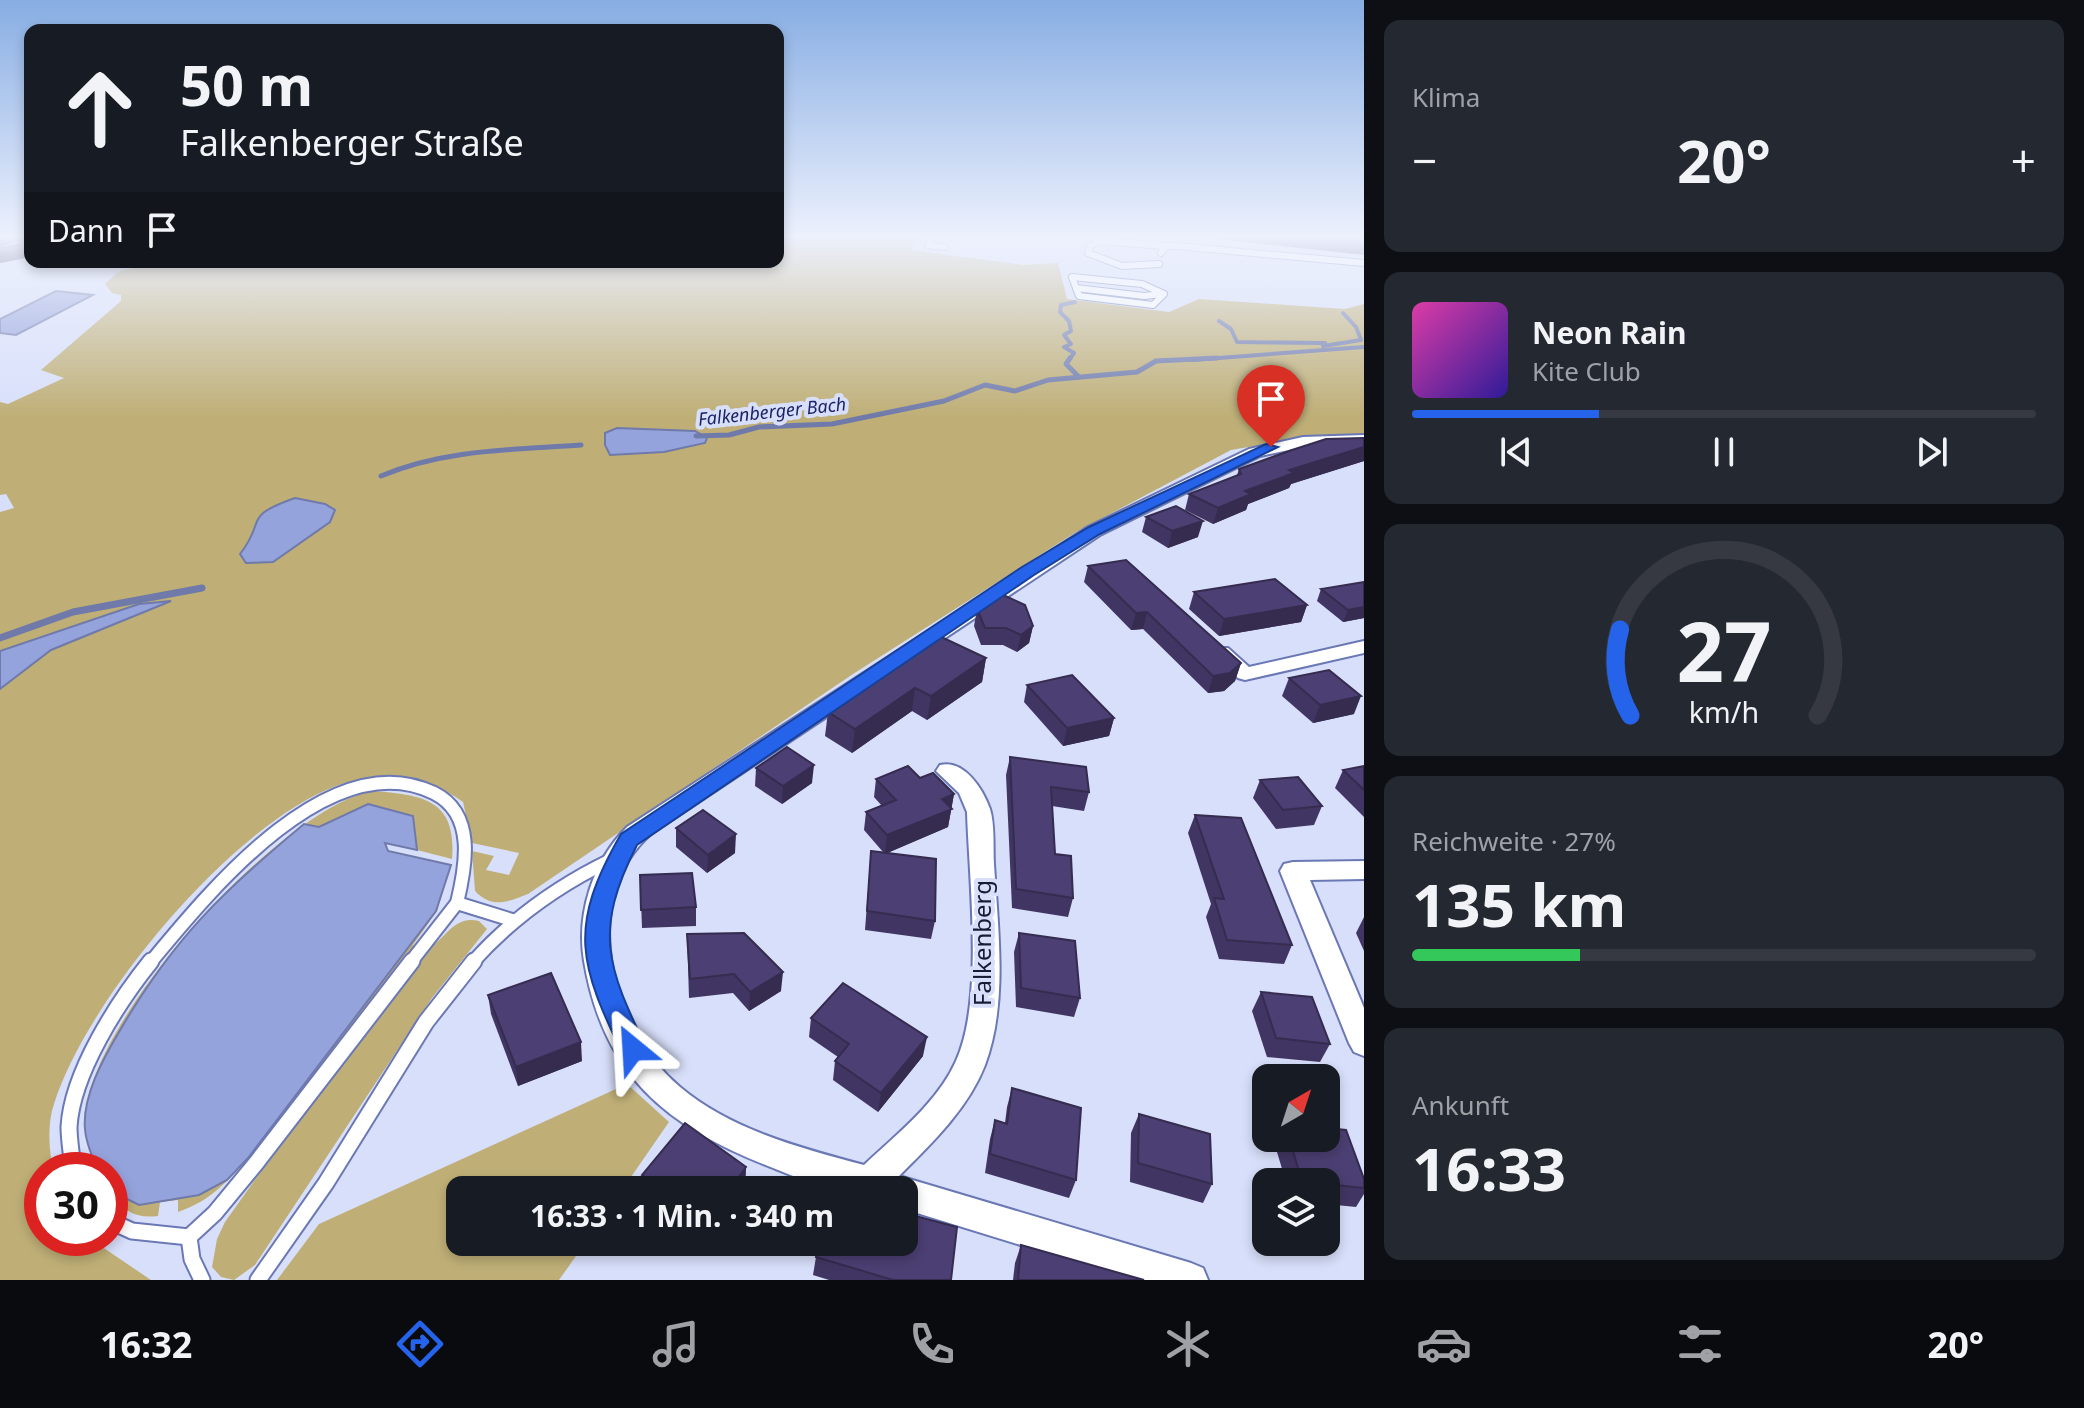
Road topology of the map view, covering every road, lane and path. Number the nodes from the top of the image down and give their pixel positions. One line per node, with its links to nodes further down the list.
1 (1364, 440): 5 (street)
2 (1200, 633): 3 (street)
3 (1363, 647)
4 (948, 771): 12 (street, Falkenberg)
5 (617, 858): 8 (lane); 11 (street, Falkenberg)
6 (1364, 870): 9 (street)
7 (457, 903): 8 (lane); 10 (lane); 15 (lane)
8 (512, 920): 17 (lane)
9 (1364, 1043)
10 (70, 1152)
11 (848, 1176)
12 (890, 1176)
13 (918, 1197): 18 (street)
14 (128, 1229): 15 (lane)
15 (189, 1237): 16 (lane)
16 (202, 1280)
17 (258, 1280)
18 (1191, 1280)

